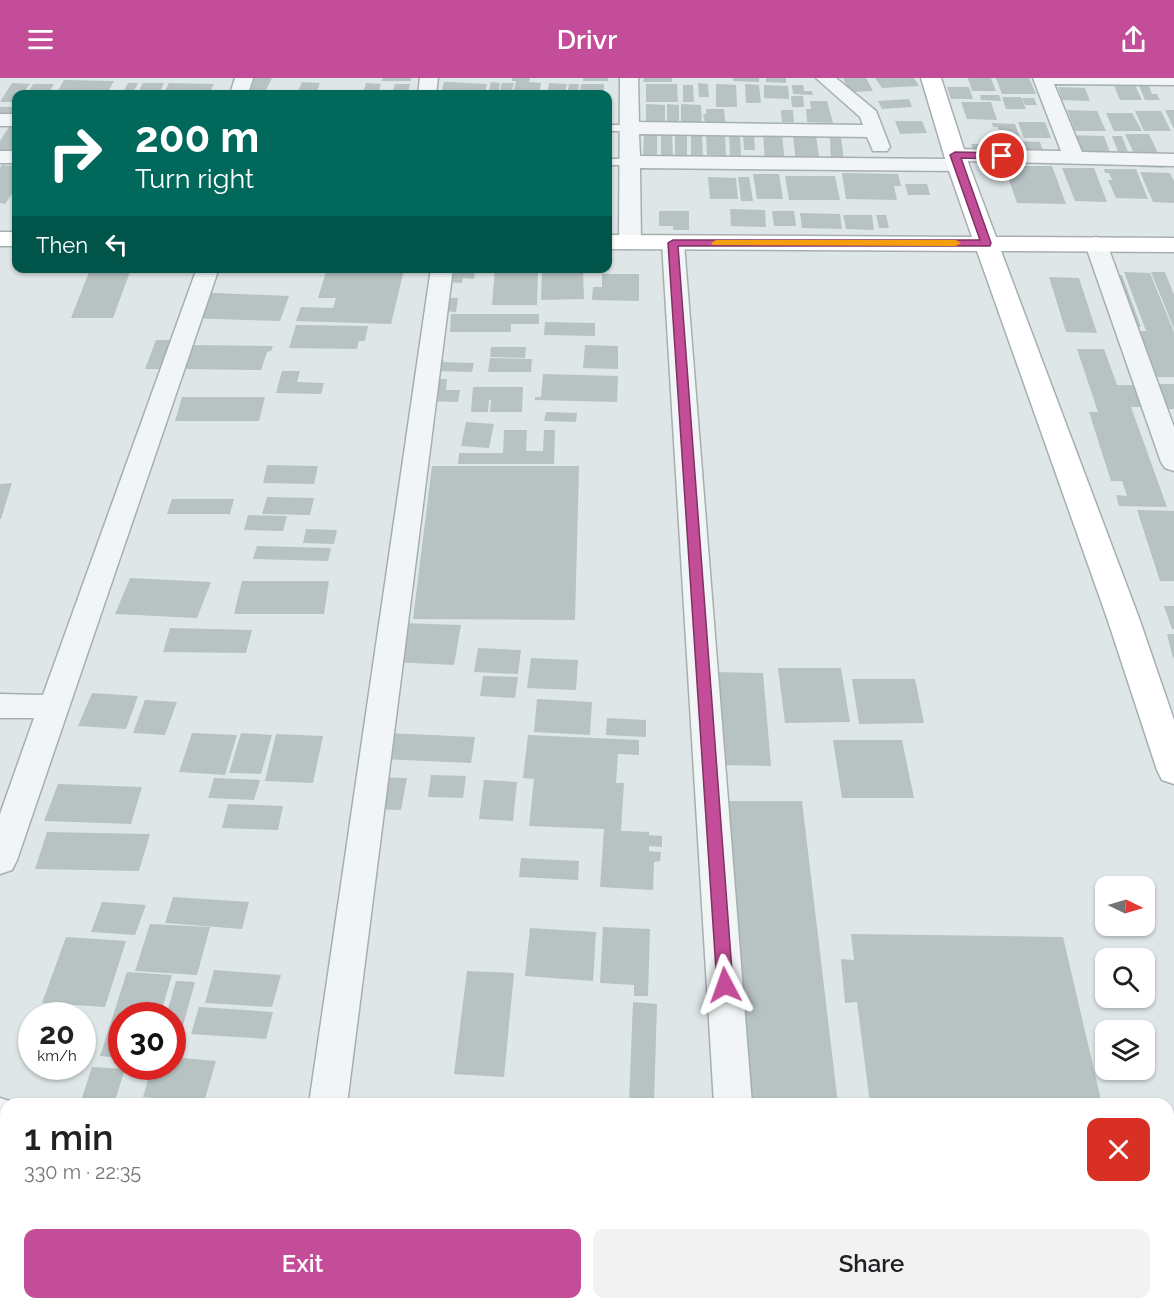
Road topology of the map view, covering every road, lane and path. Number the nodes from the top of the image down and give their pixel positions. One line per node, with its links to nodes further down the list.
1 (629, 78): 7 (street)
2 (825, 78): 8 (street)
3 (931, 78): 10 (street)
4 (1042, 78): 5 (street); 9 (street)
5 (1174, 79)
6 (612, 128): 7 (lane)
7 (630, 128): 8 (street); 13 (street)
8 (874, 131): 14 (street)
9 (1074, 158): 10 (street); 11 (street)
10 (956, 160): 14 (street); 17 (street)
11 (1174, 160)
12 (612, 162): 13 (lane)
13 (629, 162): 14 (street); 15 (street)
14 (885, 164)
15 (619, 242): 16 (street)
16 (673, 243): 17 (street); 28 (street)
17 (986, 243): 18 (street); 25 (street)
18 (1096, 244): 19 (street); 22 (street)
19 (1174, 245)
20 (206, 273): 24 (street)
21 (441, 273): 27 (street)
22 (1174, 462)
23 (0, 706): 24 (street)
24 (54, 707): 26 (street)
25 (1174, 770)
26 (0, 860)
27 (329, 1098)
28 (733, 1098)

